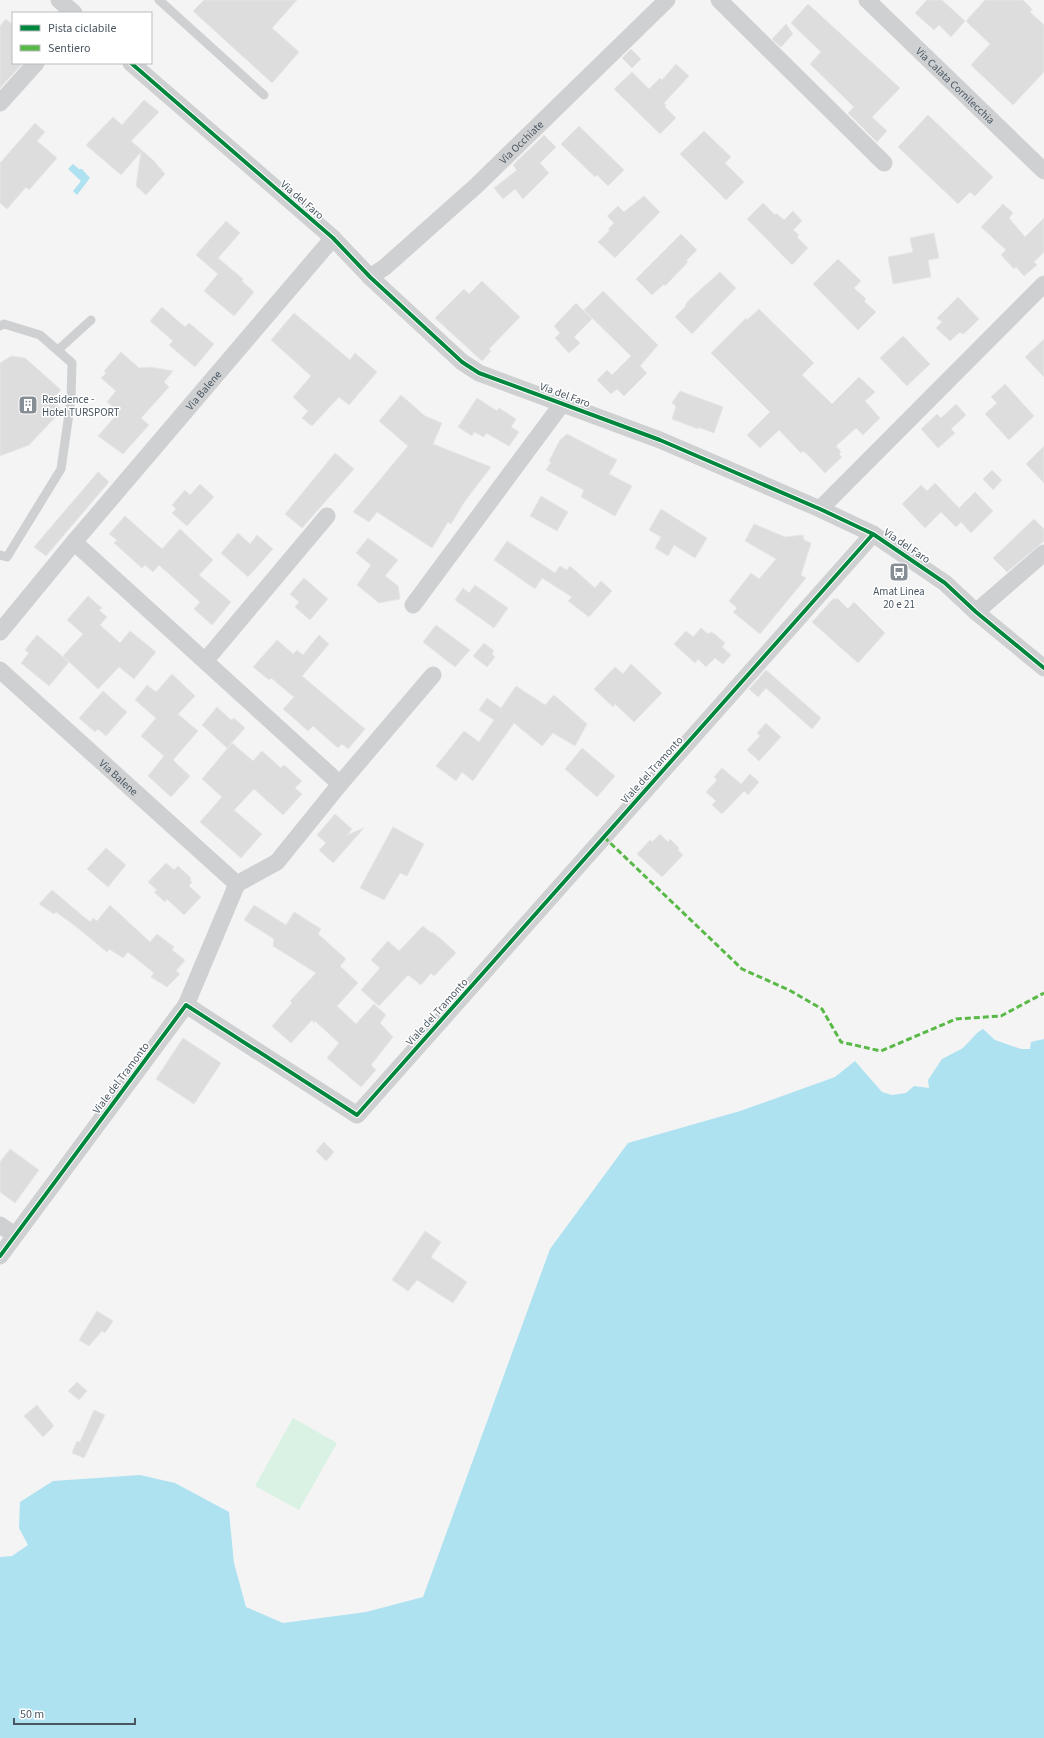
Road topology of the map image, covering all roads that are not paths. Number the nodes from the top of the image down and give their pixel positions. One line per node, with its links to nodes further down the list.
1 (59, 0): 6 (street)
2 (159, 0): 9 (lane)
3 (667, 0): 14 (street, Via Occhiate)
4 (719, 0): 11 (street)
5 (867, 0): 12 (street, Via Calata Cornilecchia)
6 (73, 12)
7 (35, 64): 10 (street)
8 (132, 64): 13 (street, Via del Faro)
9 (264, 95)
10 (0, 103)
11 (884, 163)
12 (1044, 172)
13 (333, 238): 14 (street, Via del Faro); 23 (street, Via Balene)
14 (370, 277): 19 (street, Via del Faro)
15 (1044, 284): 20 (street)
16 (91, 320): 18 (lane)
17 (0, 326): 18 (lane)
18 (58, 350): 25 (lane)
19 (562, 404): 20 (street, Via del Faro); 26 (street)
20 (820, 509): 22 (street, Via del Faro)
21 (327, 516): 29 (street)
22 (873, 534): 27 (street, Via del Faro); 35 (street, Viale del Tramonto)
23 (74, 542): 28 (street, Via Balene); 29 (street)
24 (1044, 553): 27 (street)
25 (0, 555)
26 (413, 605)
27 (976, 612): 30 (street, Via del Faro)
28 (0, 632)
29 (206, 660): 33 (street)
30 (1044, 668)
31 (0, 670): 34 (street, Via Balene)
32 (433, 675): 33 (street)
33 (340, 784): 34 (street)
34 (237, 884): 35 (street)
35 (186, 1004): 37 (street, Viale del Tramonto)
36 (0, 1225): 37 (street)
37 (15, 1235): 38 (street, Viale del Tramonto)
38 (0, 1256)

